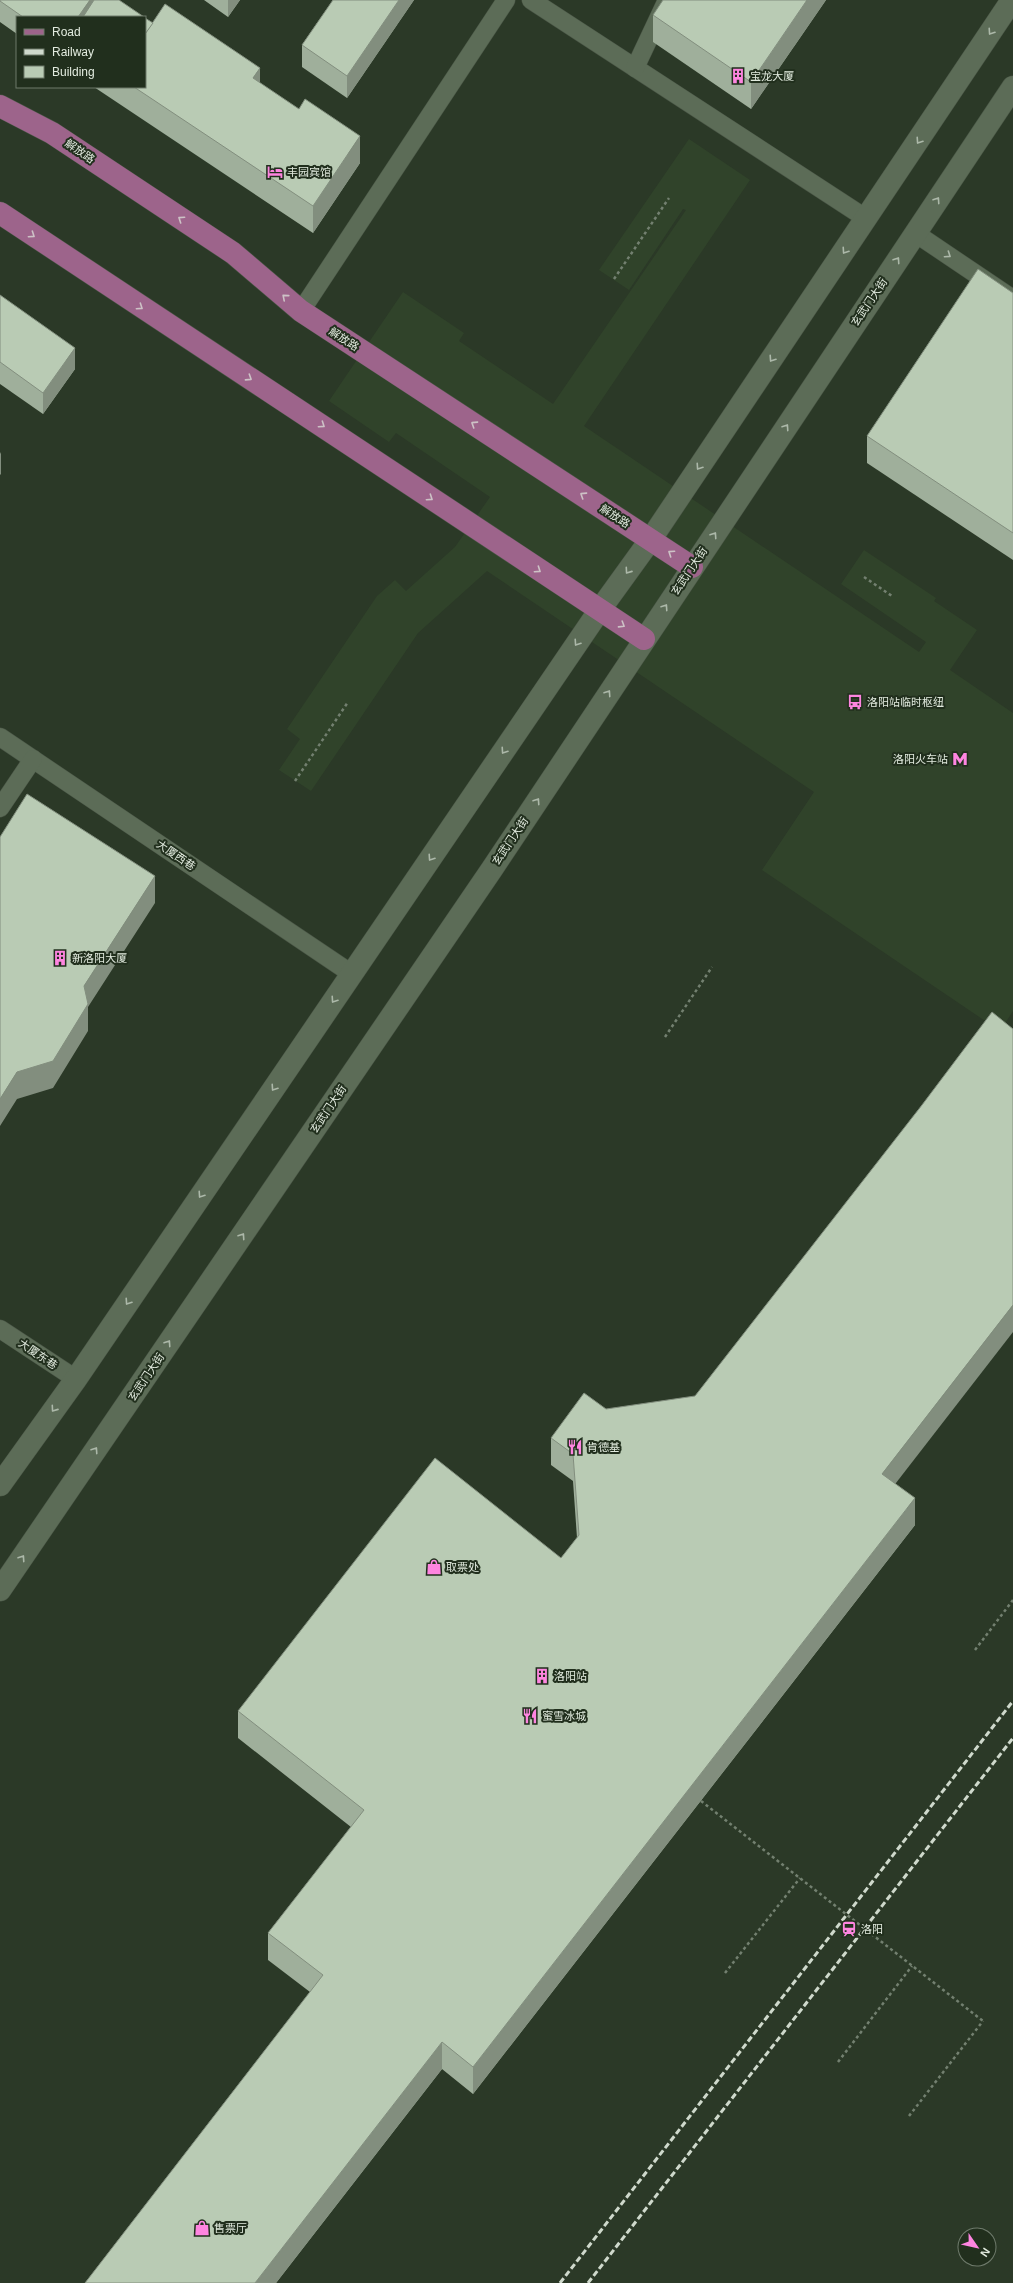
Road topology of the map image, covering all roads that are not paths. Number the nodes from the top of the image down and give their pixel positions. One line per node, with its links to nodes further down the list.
1 (506, 0): 12 (lane)
2 (531, 0): 5 (lane)
3 (667, 0): 5 (lane)
4 (1012, 0): 9 (main road, one-way to 9)
5 (635, 68): 9 (lane)
6 (1013, 87): 10 (main road, 玄武门大街, one-way to 6)
7 (0, 106): 12 (main road, 解放路, one-way to 7)
8 (0, 213): 15 (main road, one-way to 15)
9 (867, 219): 13 (main road, one-way to 13)
10 (915, 233): 11 (lane, one-way to 11); 14 (main road, 玄武门大街, one-way to 10)
11 (1013, 299)
12 (301, 311): 13 (main road, 解放路, one-way to 12)
13 (651, 539): 14 (main road, 解放路, one-way to 13); 15 (main road, one-way to 15)
14 (692, 567): 16 (main road, 玄武门大街, one-way to 14)
15 (599, 611): 16 (main road, one-way to 16); 20 (main road, one-way to 20)
16 (644, 640): 24 (main road, 玄武门大街, one-way to 16)
17 (0, 737): 18 (lane, 大厦西巷)
18 (33, 759): 19 (lane); 20 (lane, 大厦西巷)
19 (0, 808)
20 (352, 974): 22 (main road, one-way to 22)
21 (0, 1328): 22 (lane, 大厦东巷)
22 (76, 1379): 23 (main road, one-way to 23)
23 (0, 1485)
24 (0, 1590)

